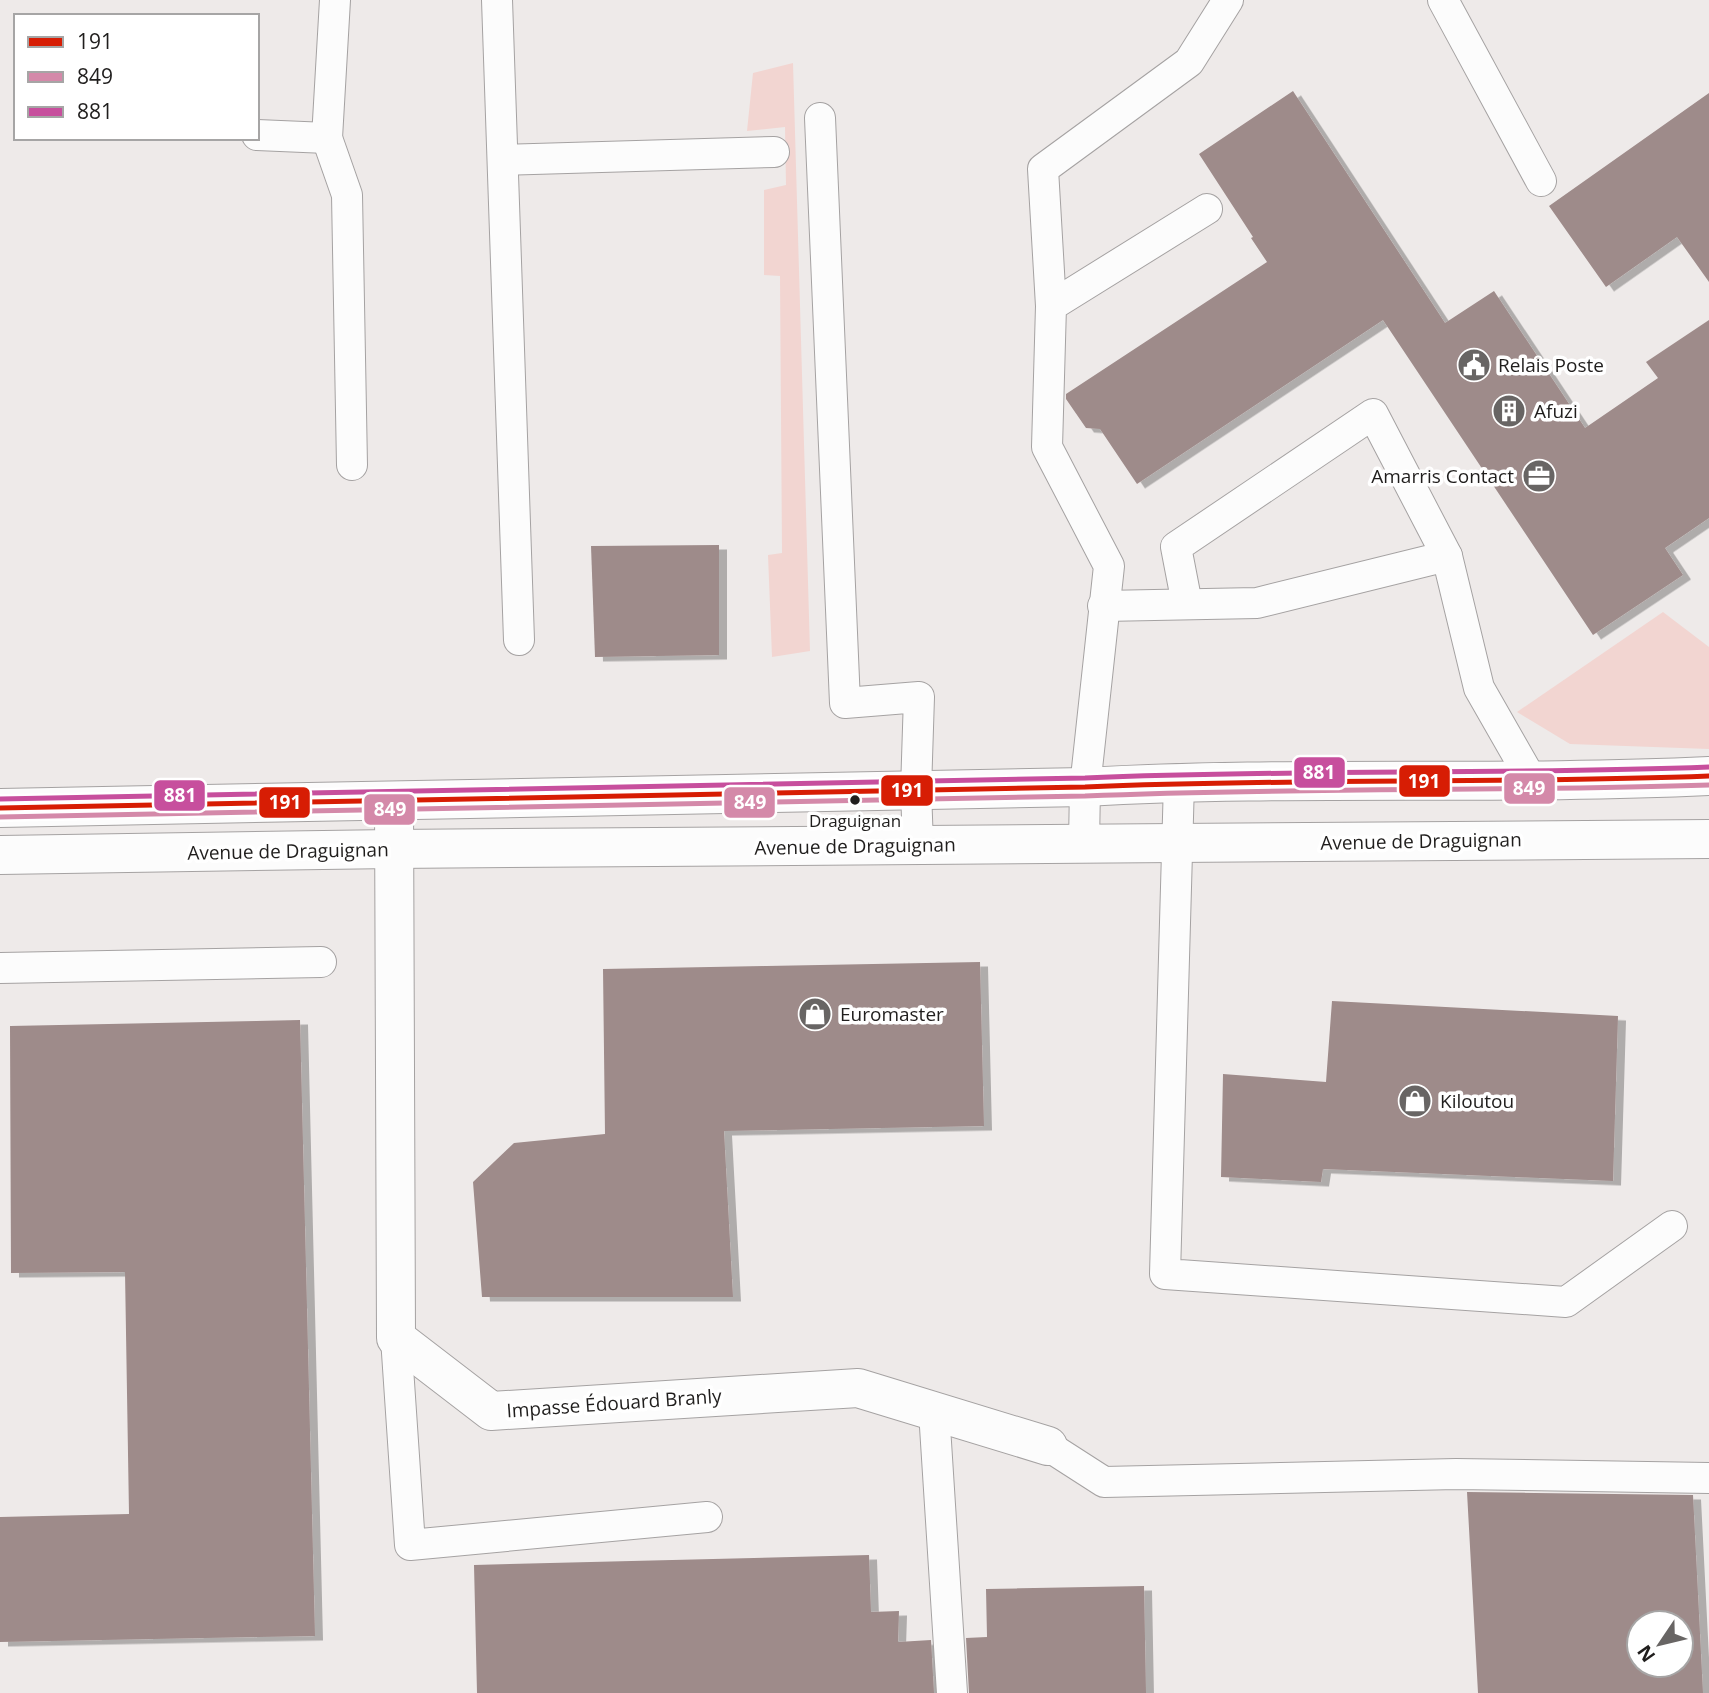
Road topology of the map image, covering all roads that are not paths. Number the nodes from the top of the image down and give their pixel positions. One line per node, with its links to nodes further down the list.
1 (335, 0): 7 (lane)
2 (497, 0): 9 (lane)
3 (1228, 0): 12 (lane)
4 (1443, 0): 10 (lane)
5 (820, 118): 22 (lane)
6 (259, 135): 7 (lane)
7 (327, 138): 13 (lane)
8 (774, 152): 9 (lane)
9 (503, 160): 17 (lane)
10 (1541, 181)
11 (1207, 209): 12 (lane)
12 (1051, 306): 16 (lane)
13 (352, 465)
14 (1447, 556): 15 (lane); 15 (lane); 19 (lane)
15 (1187, 604): 16 (lane)
16 (1103, 606): 21 (lane)
17 (519, 640)
18 (1709, 776): 19 (main road)
19 (1531, 779): 20 (main road)
20 (1179, 782): 21 (main road); 27 (lane)
21 (1085, 787): 22 (main road); 26 (lane)
22 (916, 790): 23 (main road); 28 (lane)
23 (394, 802): 24 (main road); 29 (main road)
24 (0, 808)
25 (1709, 839): 27 (main road, Avenue de Draguignan)
26 (1084, 843): 27 (main road, Avenue de Draguignan); 28 (main road, Avenue de Draguignan)
27 (1177, 844): 33 (lane)
28 (918, 845): 29 (main road, Avenue de Draguignan)
29 (392, 849): 30 (main road, Avenue de Draguignan); 34 (main road)
30 (0, 856)
31 (321, 962): 32 (lane)
32 (0, 968)
33 (1672, 1226)
34 (396, 1338): 35 (main road, Impasse Édouard Branly); 38 (lane)
35 (934, 1411): 36 (main road, Impasse Édouard Branly); 39 (lane)
36 (1048, 1446): 37 (lane)
37 (1709, 1478)
38 (706, 1517)
39 (952, 1693)

